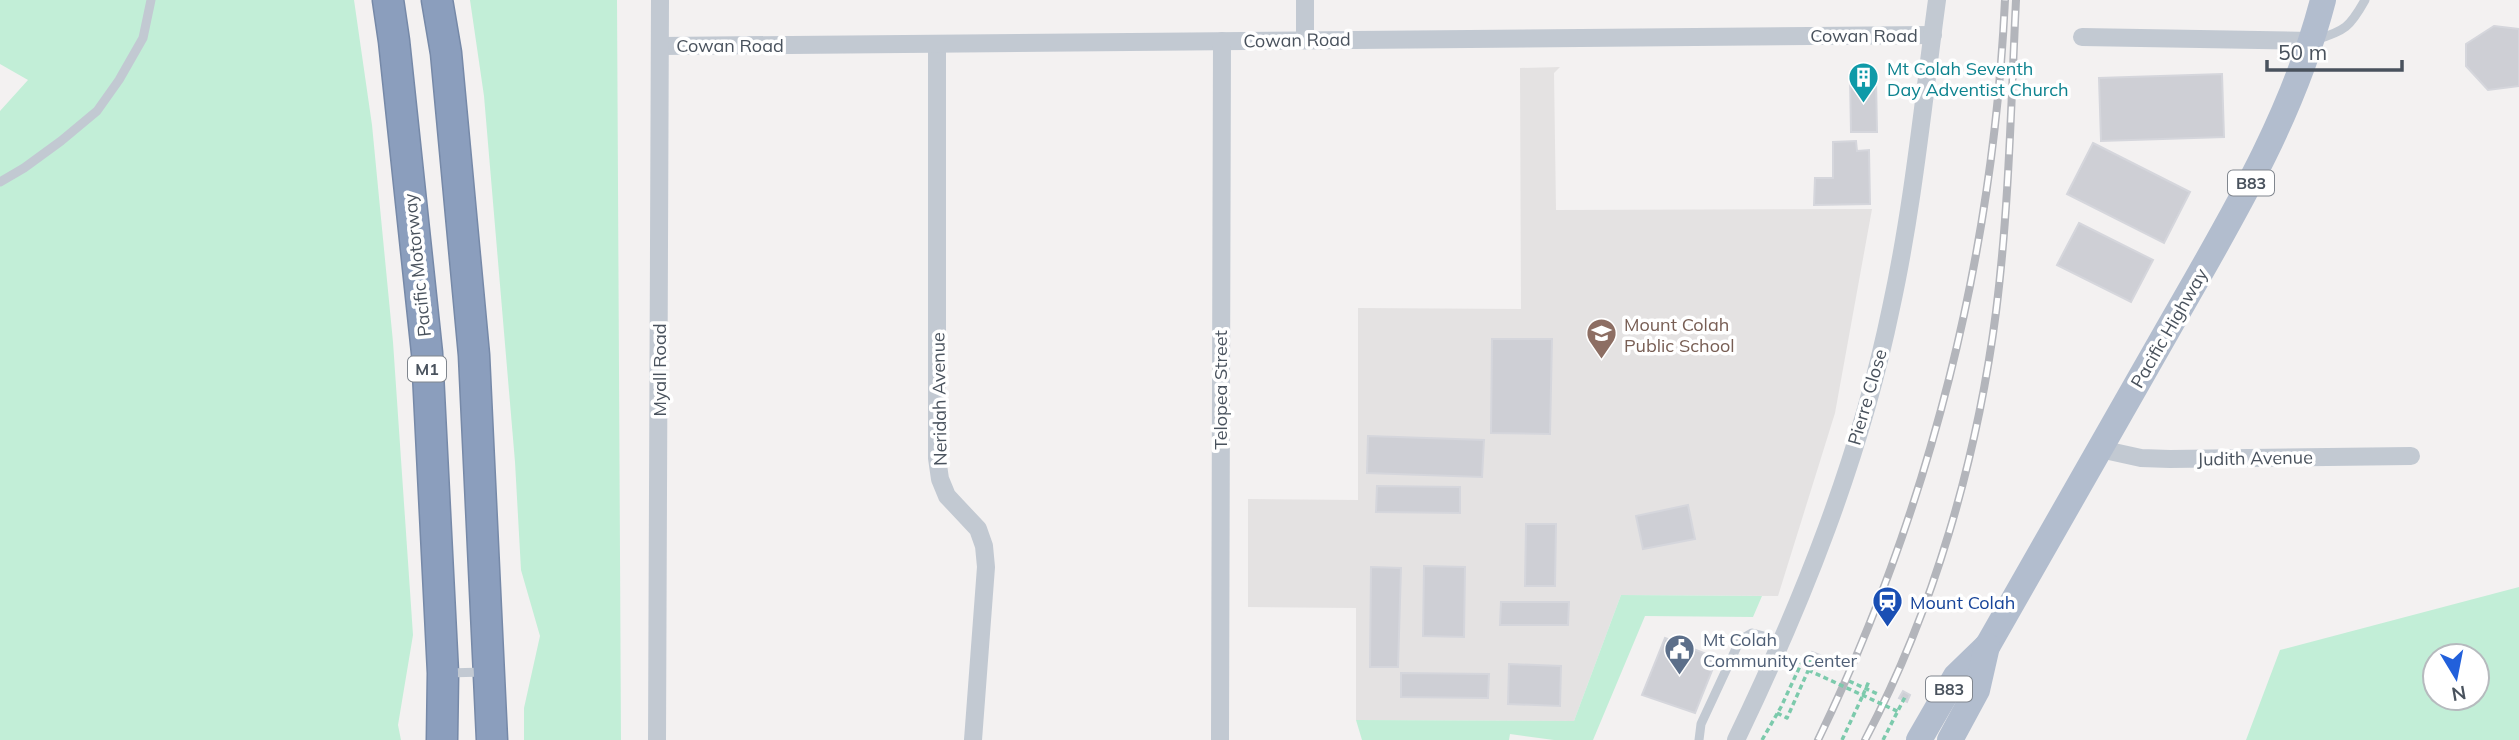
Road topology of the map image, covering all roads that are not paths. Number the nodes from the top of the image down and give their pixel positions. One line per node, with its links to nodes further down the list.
1 (150, 0): 16 (lane)
2 (388, 0): 22 (highway, Pacific Motorway / M1)
3 (437, 0): 21 (highway)
4 (660, 0): 15 (street, Myall Road)
5 (1305, 0): 11 (street)
6 (1937, 0): 9 (street, Pierre Close)
7 (2323, 0): 13 (main road, Pacific Highway / B83)
8 (2365, 0): 13 (lane)
9 (1933, 35): 11 (street, Cowan Road); 19 (street, Pierre Close)
10 (2082, 37): 13 (street)
11 (1306, 40): 12 (street, Cowan Road)
12 (1222, 41): 14 (street, Cowan Road); 27 (street, Telopea Street)
13 (2312, 41): 17 (main road, Pacific Highway / B83)
14 (937, 44): 15 (street, Cowan Road); 26 (street, Neridah Avenue)
15 (661, 46): 25 (street, Myall Road)
16 (0, 182)
17 (2100, 449): 18 (street, Judith Avenue); 20 (main road, Pacific Highway / B83)
18 (2411, 456)
19 (1783, 640): 28 (lane); 29 (street, Pierre Close)
20 (1988, 645): 30 (main road, Pacific Highway / B83); 31 (main road, Pacific Highway / B83)
21 (491, 672): 22 (lane); 24 (highway)
22 (443, 673): 23 (highway, Pacific Motorway / M1)
23 (442, 740)
24 (492, 740)
25 (657, 740)
26 (973, 740)
27 (1220, 740)
28 (1699, 740)
29 (1736, 740)
30 (1919, 740)
31 (1950, 740)

